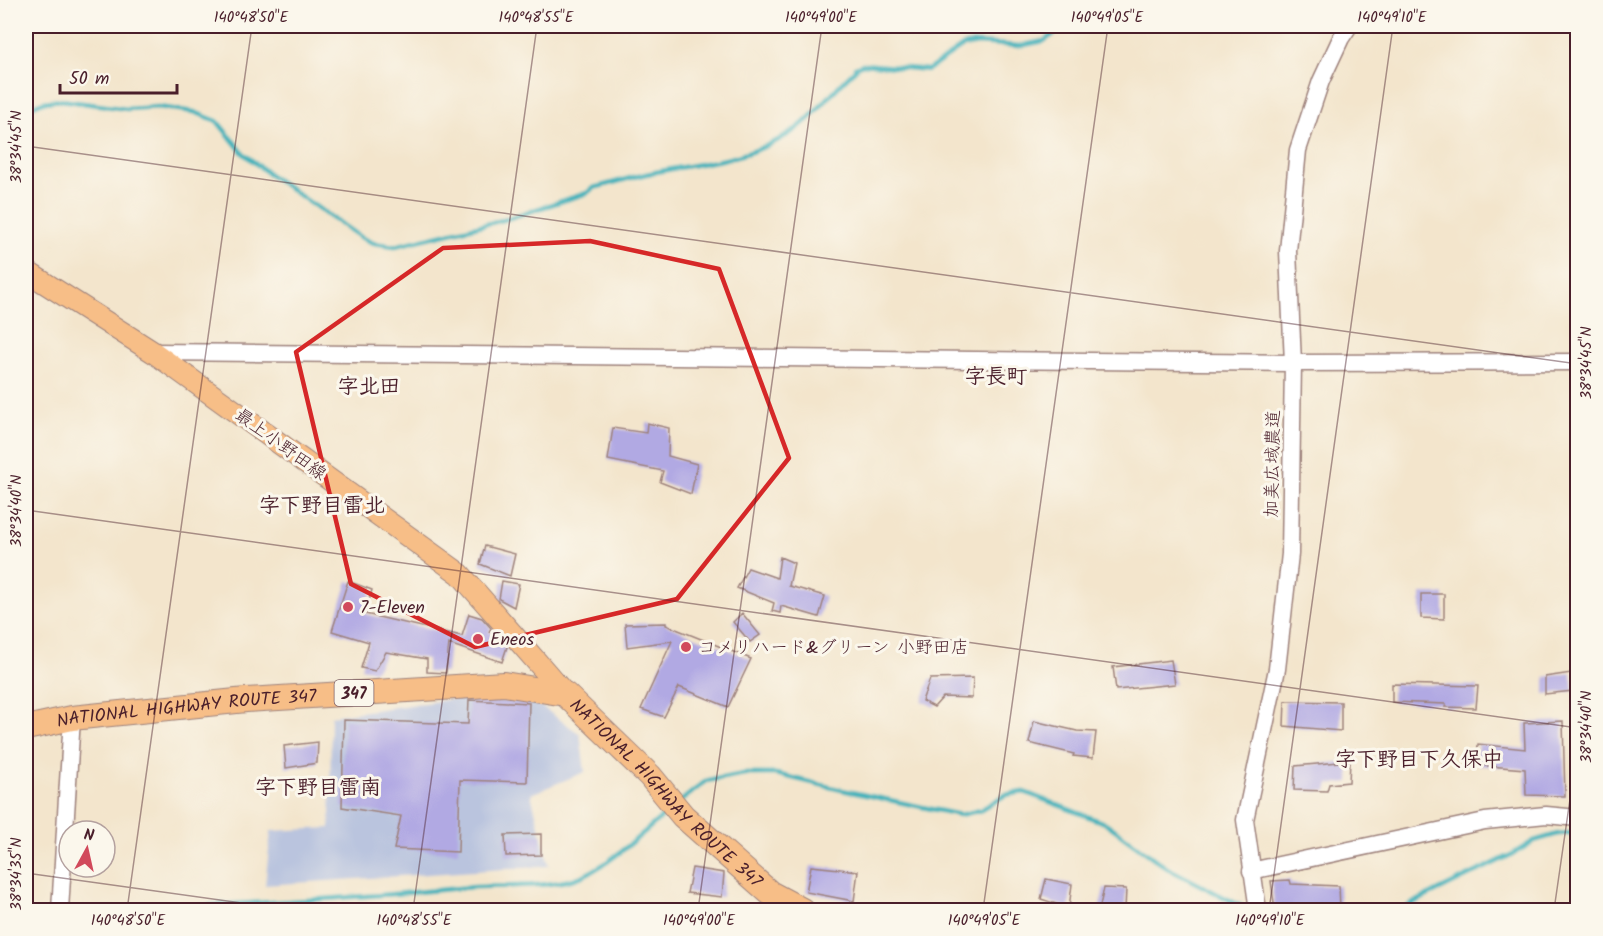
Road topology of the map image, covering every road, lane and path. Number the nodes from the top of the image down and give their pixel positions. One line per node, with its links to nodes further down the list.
1 (1349, 26): 5 (street, 加美広域農道)
2 (26, 271): 3 (main road, 最上小野田線)
3 (153, 352): 5 (street); 6 (main road, 最上小野田線)
4 (1578, 362): 5 (street)
5 (1293, 363): 10 (street, 加美広域農道)
6 (565, 694): 7 (highway, NATIONAL HIGHWAY ROUTE 347 / 347); 13 (highway, NATIONAL HIGHWAY ROUTE 347)
7 (72, 718): 8 (highway, NATIONAL HIGHWAY ROUTE 347 / 347); 11 (street)
8 (26, 728)
9 (1578, 818): 10 (street)
10 (1251, 871): 12 (street, 加美広域農道)
11 (60, 906)
12 (1257, 907)
13 (801, 910)

